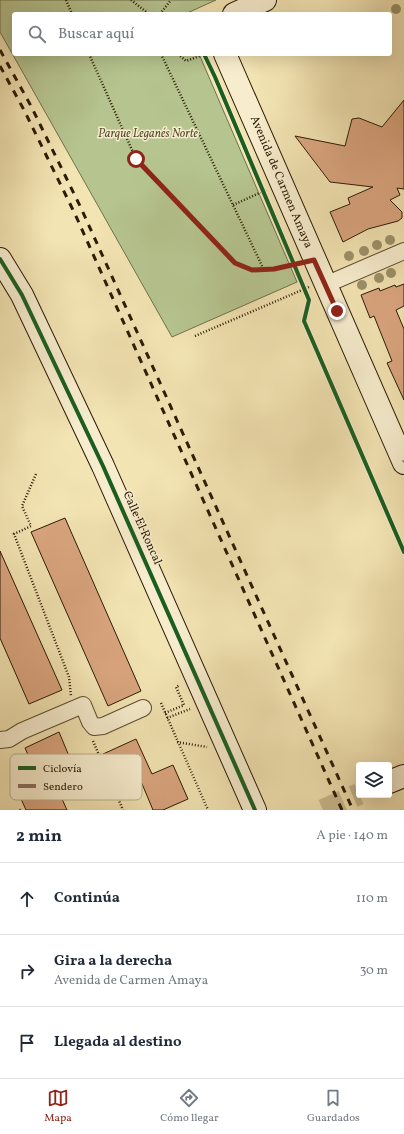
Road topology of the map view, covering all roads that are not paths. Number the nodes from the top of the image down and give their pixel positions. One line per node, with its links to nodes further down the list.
1 (265, 0): 2 (street)
2 (238, 12)
3 (216, 57): 6 (street, Avenida de Carmen Amaya)
4 (404, 251): 6 (street)
5 (0, 259): 12 (street, Calle El Roncal)
6 (314, 288): 7 (street, Avenida de Carmen Amaya)
7 (404, 462)
8 (143, 708): 9 (street)
9 (0, 740)
10 (404, 776): 11 (street)
11 (392, 781)
12 (255, 810)

